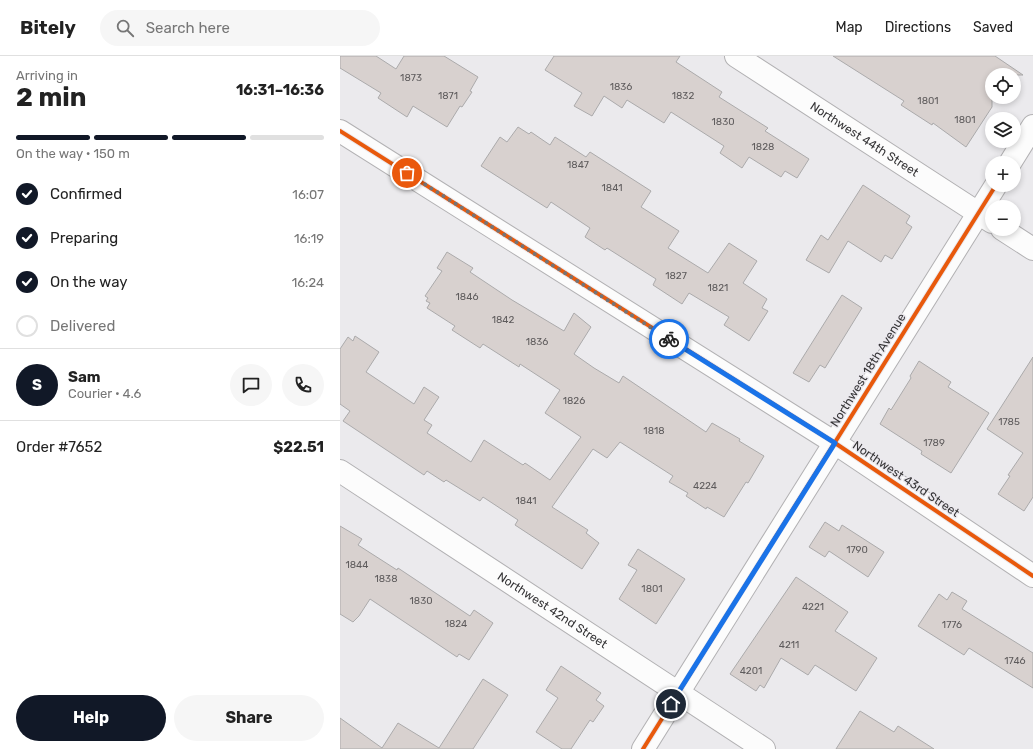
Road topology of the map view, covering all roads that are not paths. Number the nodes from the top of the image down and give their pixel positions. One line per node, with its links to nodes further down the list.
1 (736, 56): 5 (street, Northwest 44th Street)
2 (1033, 126): 4 (street)
3 (340, 131): 8 (street, Northwest 43rd Street)
4 (1014, 156)
5 (985, 218): 8 (street, Northwest 18th Avenue)
6 (1013, 236): 7 (street)
7 (1033, 249)
8 (835, 443): 10 (street, Northwest 43rd Street); 11 (street, Northwest 18th Avenue)
9 (340, 471): 11 (street, Northwest 42nd Street)
10 (1033, 576)
11 (678, 693): 12 (street, Northwest 18th Avenue); 13 (street, Northwest 42nd Street)
12 (643, 749)
13 (764, 749)

